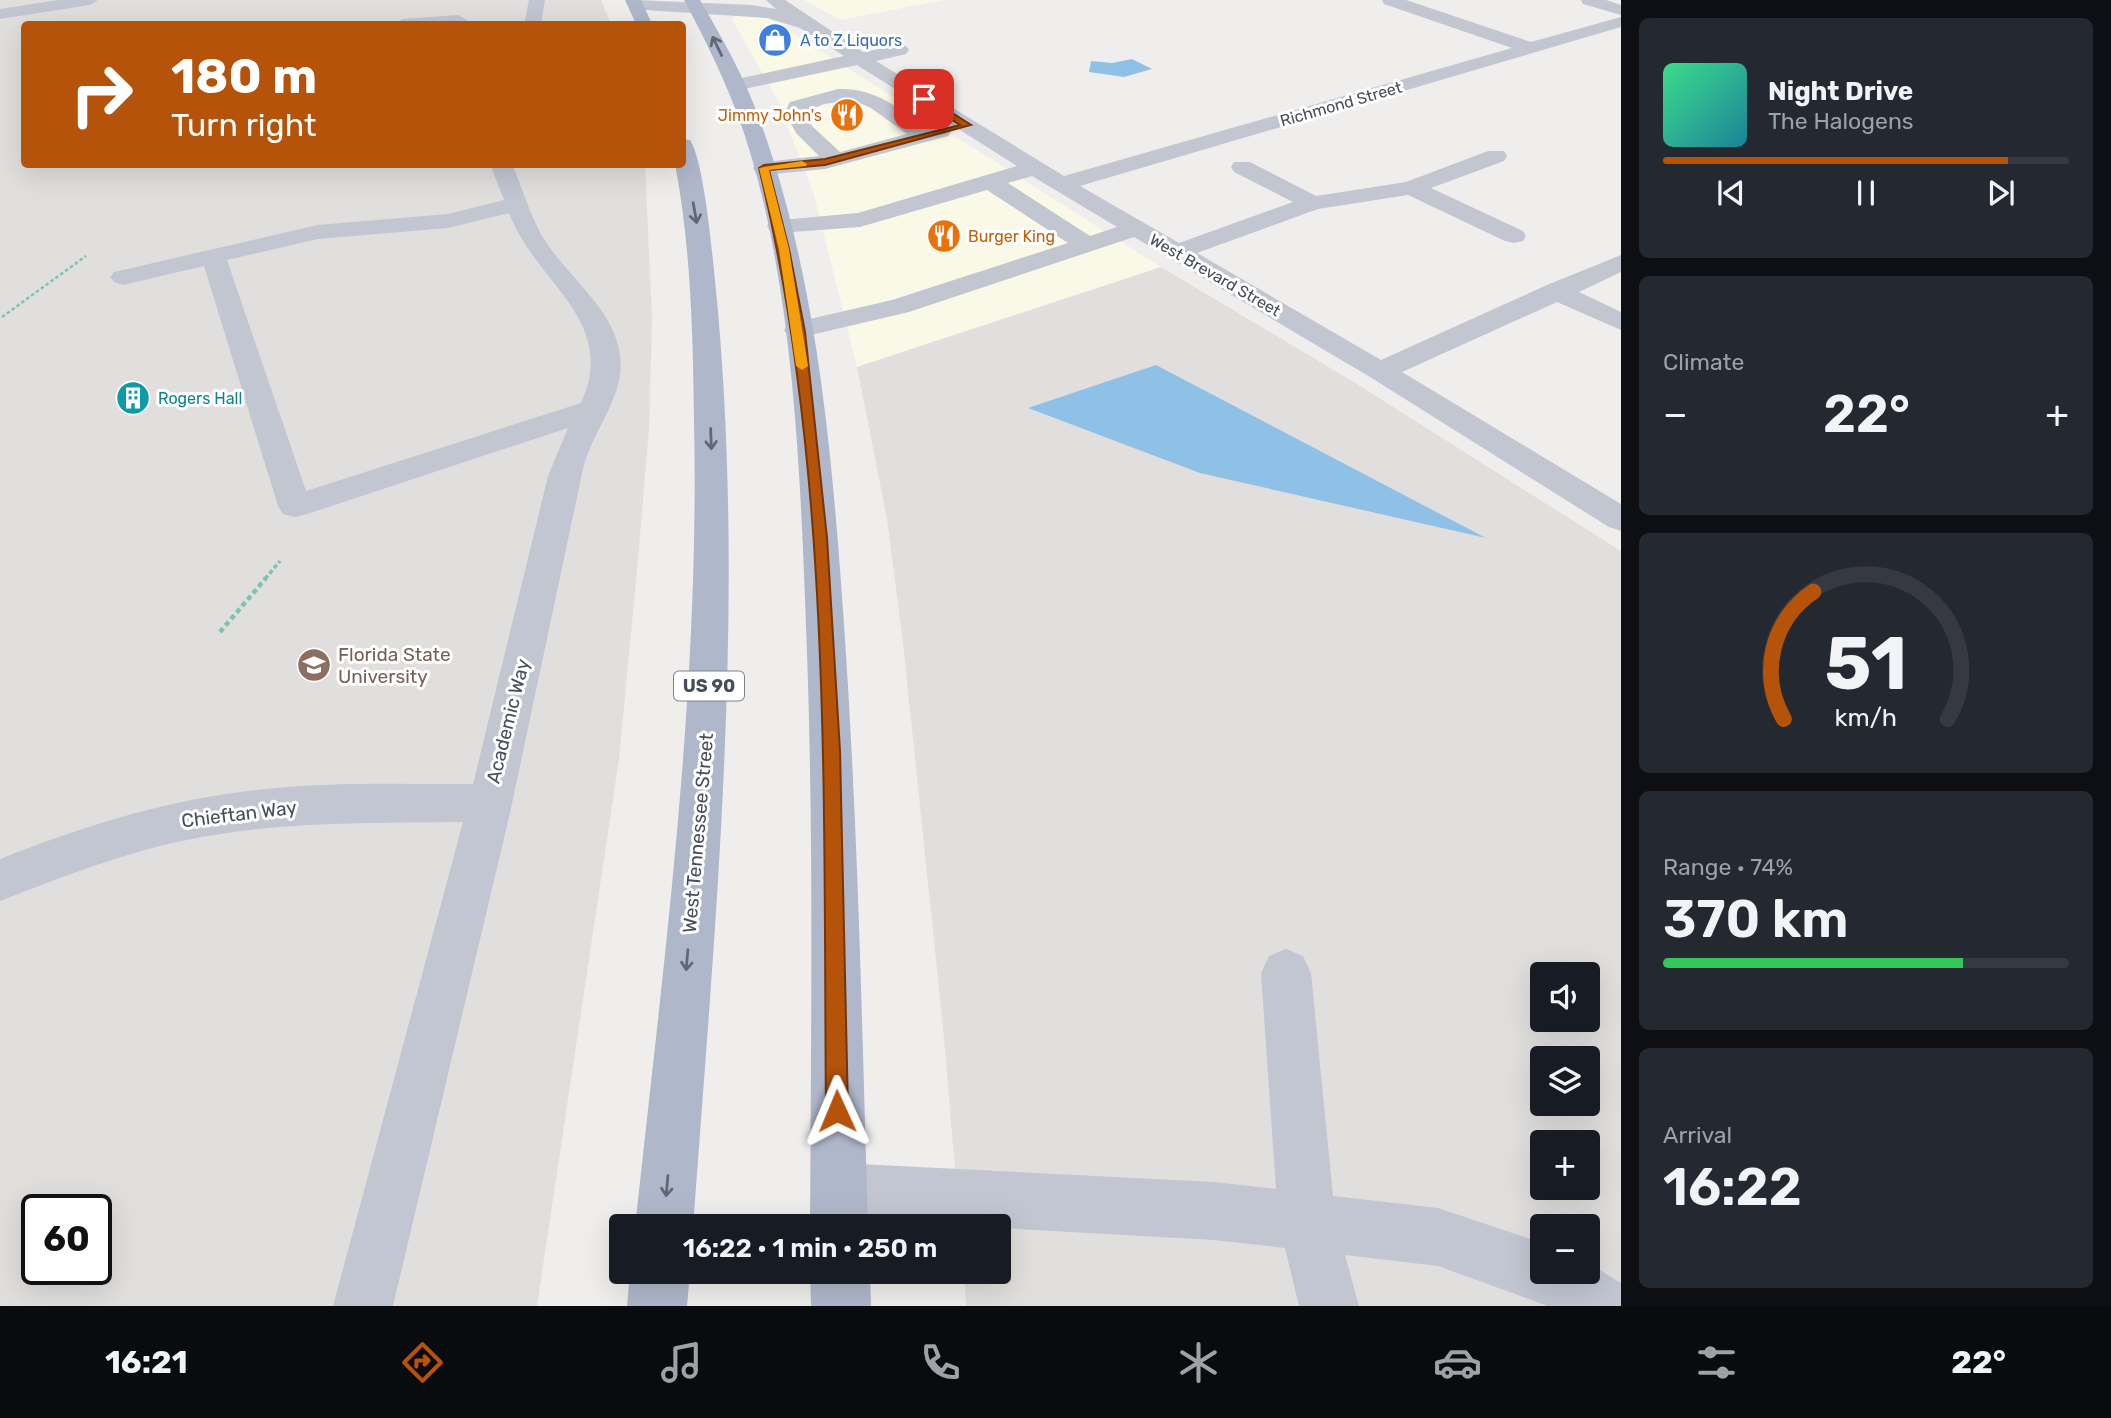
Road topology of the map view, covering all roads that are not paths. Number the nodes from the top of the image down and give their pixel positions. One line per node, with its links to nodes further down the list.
1 (90, 0): 8 (street)
2 (453, 0): 14 (street)
3 (537, 0): 15 (street)
4 (736, 0): 10 (street)
5 (774, 0): 18 (street, West Brevard Street)
6 (1390, 0): 19 (street)
7 (1589, 0): 12 (street)
8 (50, 3): 11 (street)
9 (634, 3): 10 (street, West Brevard Street); 16 (main road)
10 (694, 4): 18 (street, West Brevard Street); 22 (main road, one-way to 10)
11 (26, 5): 13 (street)
12 (1621, 10)
13 (0, 14)
14 (458, 21)
15 (534, 21)
16 (643, 21)
17 (1616, 26): 19 (street, Richmond Street)
18 (811, 28): 21 (street, West Brevard Street)
19 (1533, 49): 33 (street, Richmond Street)
20 (900, 50): 21 (street)
21 (860, 59): 22 (street); 23 (street, West Brevard Street)
22 (735, 85): 30 (main road)
23 (967, 125): 24 (street); 31 (street, West Brevard Street)
24 (923, 137): 26 (street); 26 (street)
25 (1496, 156): 34 (street)
26 (835, 159): 30 (street)
27 (686, 167): 55 (main road, West Tennessee Street / US 90, one-way to 55)
28 (1242, 167): 35 (street)
29 (502, 168): 36 (street, Academic Way)
30 (764, 168): 37 (main road)
31 (1035, 168): 32 (street); 33 (street, West Brevard Street)
32 (989, 181): 37 (street); 40 (street)
33 (1061, 184): 38 (street, West Brevard Street)
34 (1410, 188): 35 (street); 39 (street)
35 (1313, 203): 41 (street)
36 (516, 204): 42 (street); 49 (street, Academic Way)
37 (779, 226): 47 (main road)
38 (1135, 229): 40 (street); 41 (street, West Brevard Street)
39 (1514, 236)
40 (1088, 245): 47 (street)
41 (1176, 252): 48 (street, West Brevard Street)
42 (213, 256): 44 (street); 49 (street)
43 (1621, 263): 45 (street)
44 (123, 277)
45 (1556, 291): 46 (street); 48 (street)
46 (1621, 322)
47 (798, 330): 54 (main road)
48 (1380, 371): 50 (street, West Brevard Street)
49 (594, 409): 51 (street, Academic Way)
50 (1621, 519)
51 (488, 803): 52 (street, Chieftan Way); 59 (street, Academic Way)
52 (0, 880)
53 (1286, 973): 56 (street)
54 (839, 1209): 56 (street)
55 (665, 1214)
56 (1307, 1222): 62 (street); 63 (street)
57 (659, 1284): 60 (main road)
58 (840, 1284): 61 (main road)
59 (363, 1306)
60 (657, 1306)
61 (841, 1306)
62 (1329, 1306)
63 (1603, 1306)

